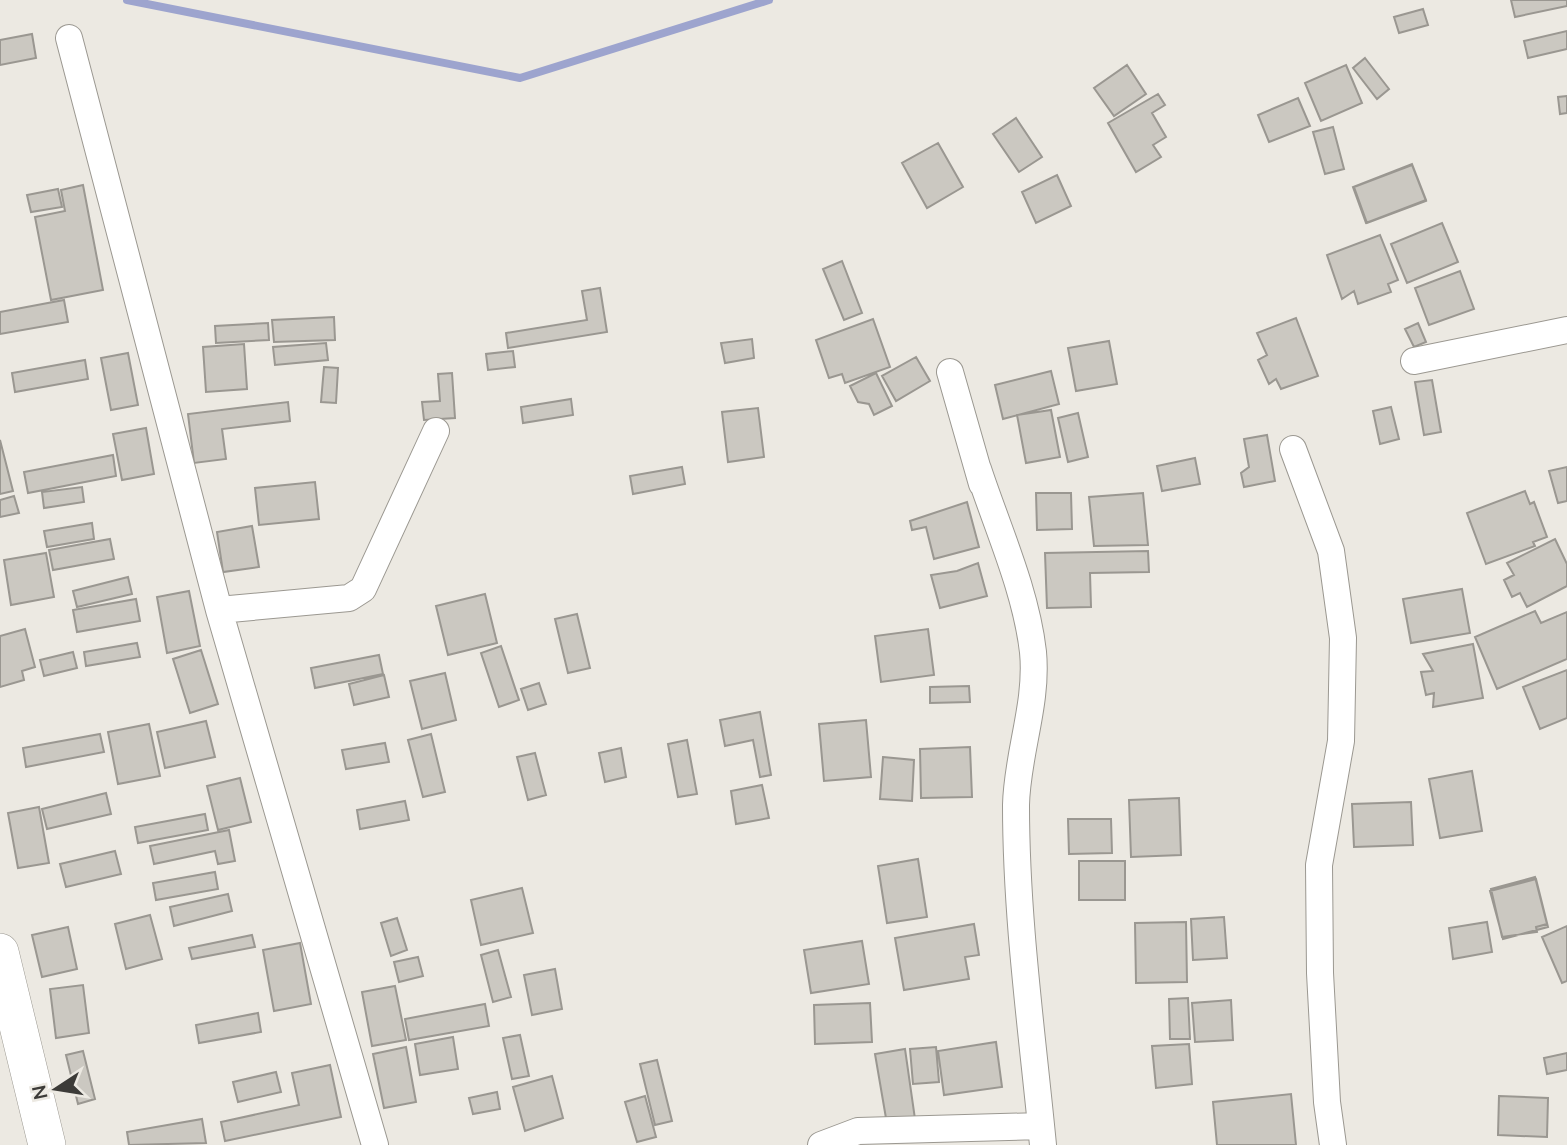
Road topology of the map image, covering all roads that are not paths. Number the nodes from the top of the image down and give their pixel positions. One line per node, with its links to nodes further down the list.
1 (69, 38): 7 (street)
2 (1567, 330): 3 (street)
3 (1414, 361)
4 (950, 372): 9 (street)
5 (436, 430): 7 (street)
6 (1293, 449): 13 (street)
7 (219, 610): 11 (street)
8 (0, 953): 10 (street)
9 (1042, 1136): 12 (street)
10 (47, 1145)
11 (375, 1145)
12 (821, 1145)
13 (1333, 1145)

